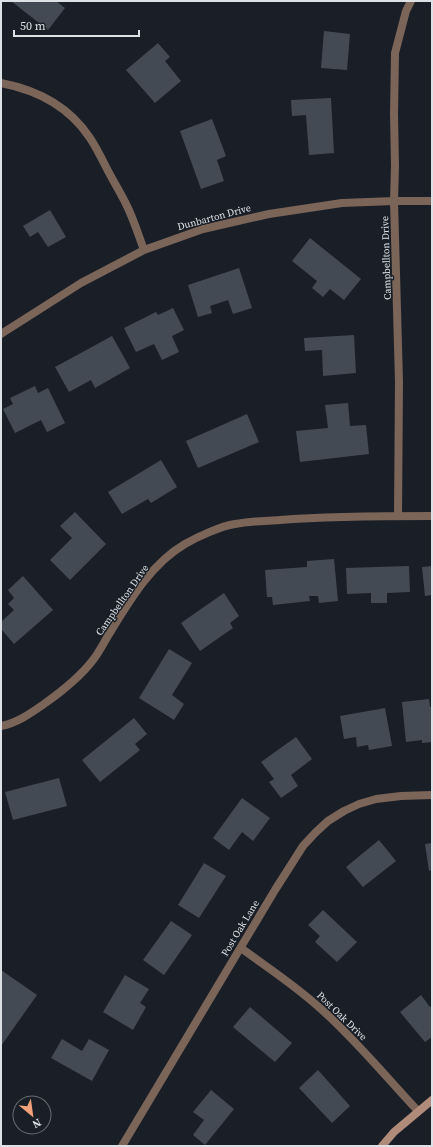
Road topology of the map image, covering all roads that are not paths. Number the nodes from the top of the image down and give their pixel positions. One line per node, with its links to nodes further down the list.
1 (411, 1): 3 (street, Campbellton Drive)
2 (1, 83): 5 (street)
3 (394, 201): 4 (street, Dunbarton Drive); 5 (street, Dunbarton Drive); 7 (street, Campbellton Drive)
4 (432, 201)
5 (144, 250): 6 (street, Dunbarton Drive)
6 (1, 334)
7 (398, 516): 8 (street, Campbellton Drive); 9 (street, Campbellton Drive)
8 (432, 516)
9 (1, 726)
10 (432, 795): 11 (street, Post Oak Lane)
11 (241, 948): 13 (street, Post Oak Drive); 14 (street, Post Oak Lane)
12 (432, 1100): 13 (street)
13 (418, 1111): 15 (street)
14 (122, 1146)
15 (382, 1146)

